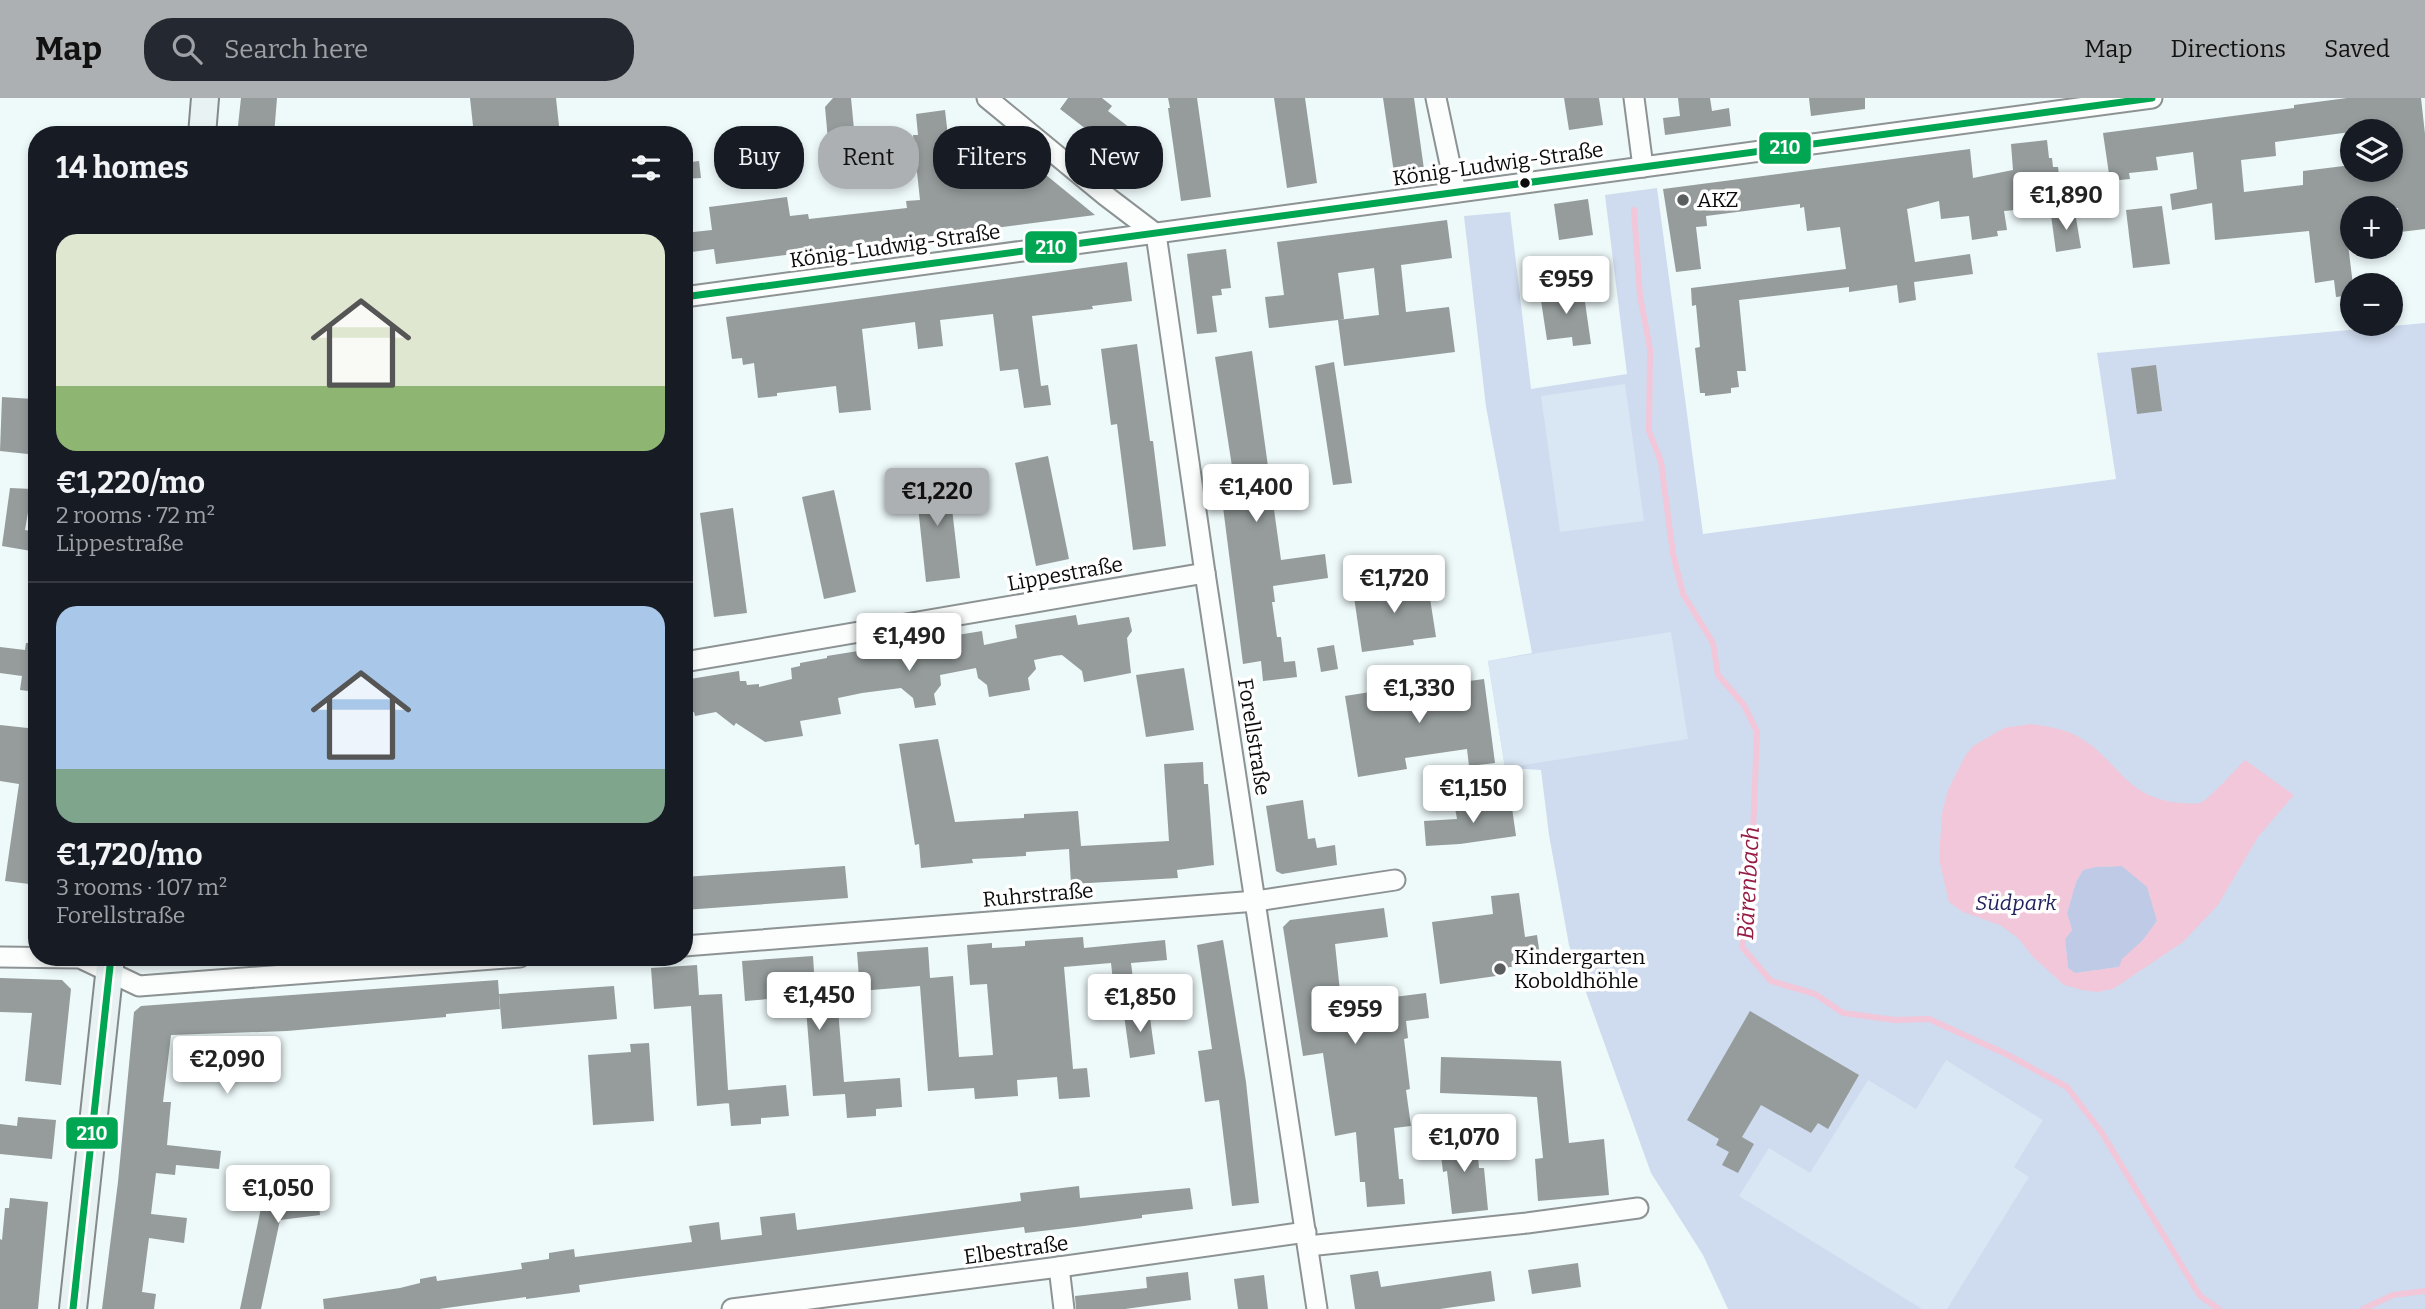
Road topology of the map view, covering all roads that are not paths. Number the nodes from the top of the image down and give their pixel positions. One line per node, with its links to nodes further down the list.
1 (205, 98): 6 (main road)
2 (987, 98): 9 (street)
3 (1436, 98): 8 (street)
4 (1634, 98): 7 (street)
5 (2152, 98): 7 (street, König-Ludwig-Straße)
6 (203, 126)
7 (1643, 167): 8 (street, König-Ludwig-Straße)
8 (1456, 192): 9 (street, König-Ludwig-Straße)
9 (1156, 234): 10 (street, König-Ludwig-Straße); 11 (street, Forellstraße)
10 (693, 295)
11 (1205, 573): 12 (street, Lippestraße); 14 (street, Forellstraße)
12 (693, 660)
13 (1395, 880): 14 (street, Ruhrstraße)
14 (1256, 901): 15 (street, Ruhrstraße); 22 (street, Forellstraße)
15 (693, 945)
16 (0, 957): 17 (street)
17 (28, 957)
18 (111, 966): 25 (main road)
19 (112, 966): 20 (street)
20 (402, 966)
21 (1638, 1208): 22 (street)
22 (1307, 1239): 23 (street, Elbestraße); 28 (street, Forellstraße)
23 (1059, 1267): 24 (street, Elbestraße); 27 (street)
24 (789, 1306): 26 (street, Elbestraße)
25 (73, 1309)
26 (732, 1309)
27 (1064, 1309)
28 (1317, 1309)

